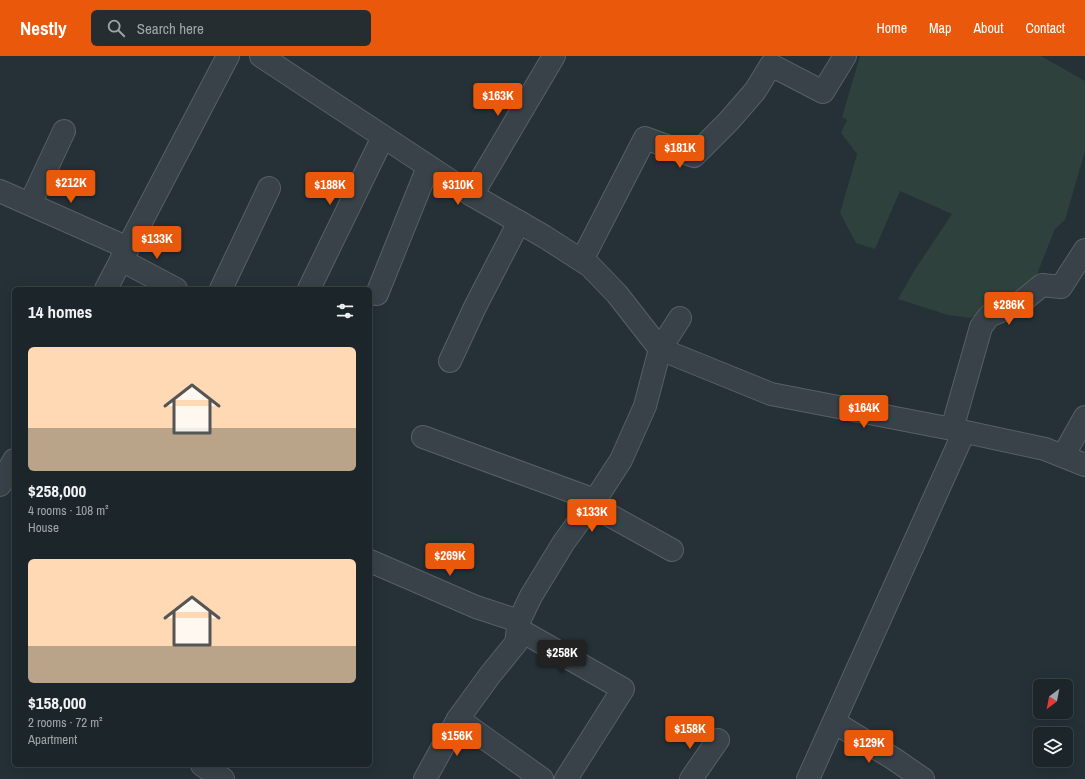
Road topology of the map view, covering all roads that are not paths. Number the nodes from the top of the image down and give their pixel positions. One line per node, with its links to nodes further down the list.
1 (228, 56): 14 (street)
2 (261, 56): 6 (street)
3 (554, 56): 10 (street)
4 (844, 56): 15 (street)
5 (64, 131): 11 (street)
6 (382, 136): 7 (street); 19 (street)
7 (428, 166): 10 (street); 20 (street)
8 (269, 188): 18 (street)
9 (0, 191): 11 (street)
10 (472, 195): 12 (street)
11 (30, 204): 14 (street)
12 (519, 222): 15 (street); 23 (street)
13 (1085, 250): 25 (street)
14 (124, 254): 16 (street); 17 (street)
15 (582, 260): 22 (street)
16 (107, 287)
17 (173, 287)
18 (222, 287)
19 (310, 287)
20 (377, 294)
21 (680, 318): 22 (street)
22 (660, 349): 25 (street); 31 (street)
23 (450, 361)
24 (1085, 417): 27 (street)
25 (958, 430): 27 (street); 36 (street)
26 (423, 437): 31 (street)
27 (1063, 456): 29 (street)
28 (12, 464): 30 (street)
29 (1085, 465)
30 (0, 485)
31 (593, 503): 32 (street); 34 (street)
32 (672, 550)
33 (372, 562): 34 (street)
34 (519, 625): 35 (street); 44 (street)
35 (458, 719): 42 (street); 43 (street)
36 (834, 722): 46 (street); 47 (street)
37 (718, 740): 45 (street)
38 (205, 767): 40 (street)
39 (233, 767): 41 (street)
40 (223, 779)
41 (228, 779)
42 (425, 779)
43 (542, 779)
44 (566, 779)
45 (691, 779)
46 (808, 779)
47 (923, 779)

